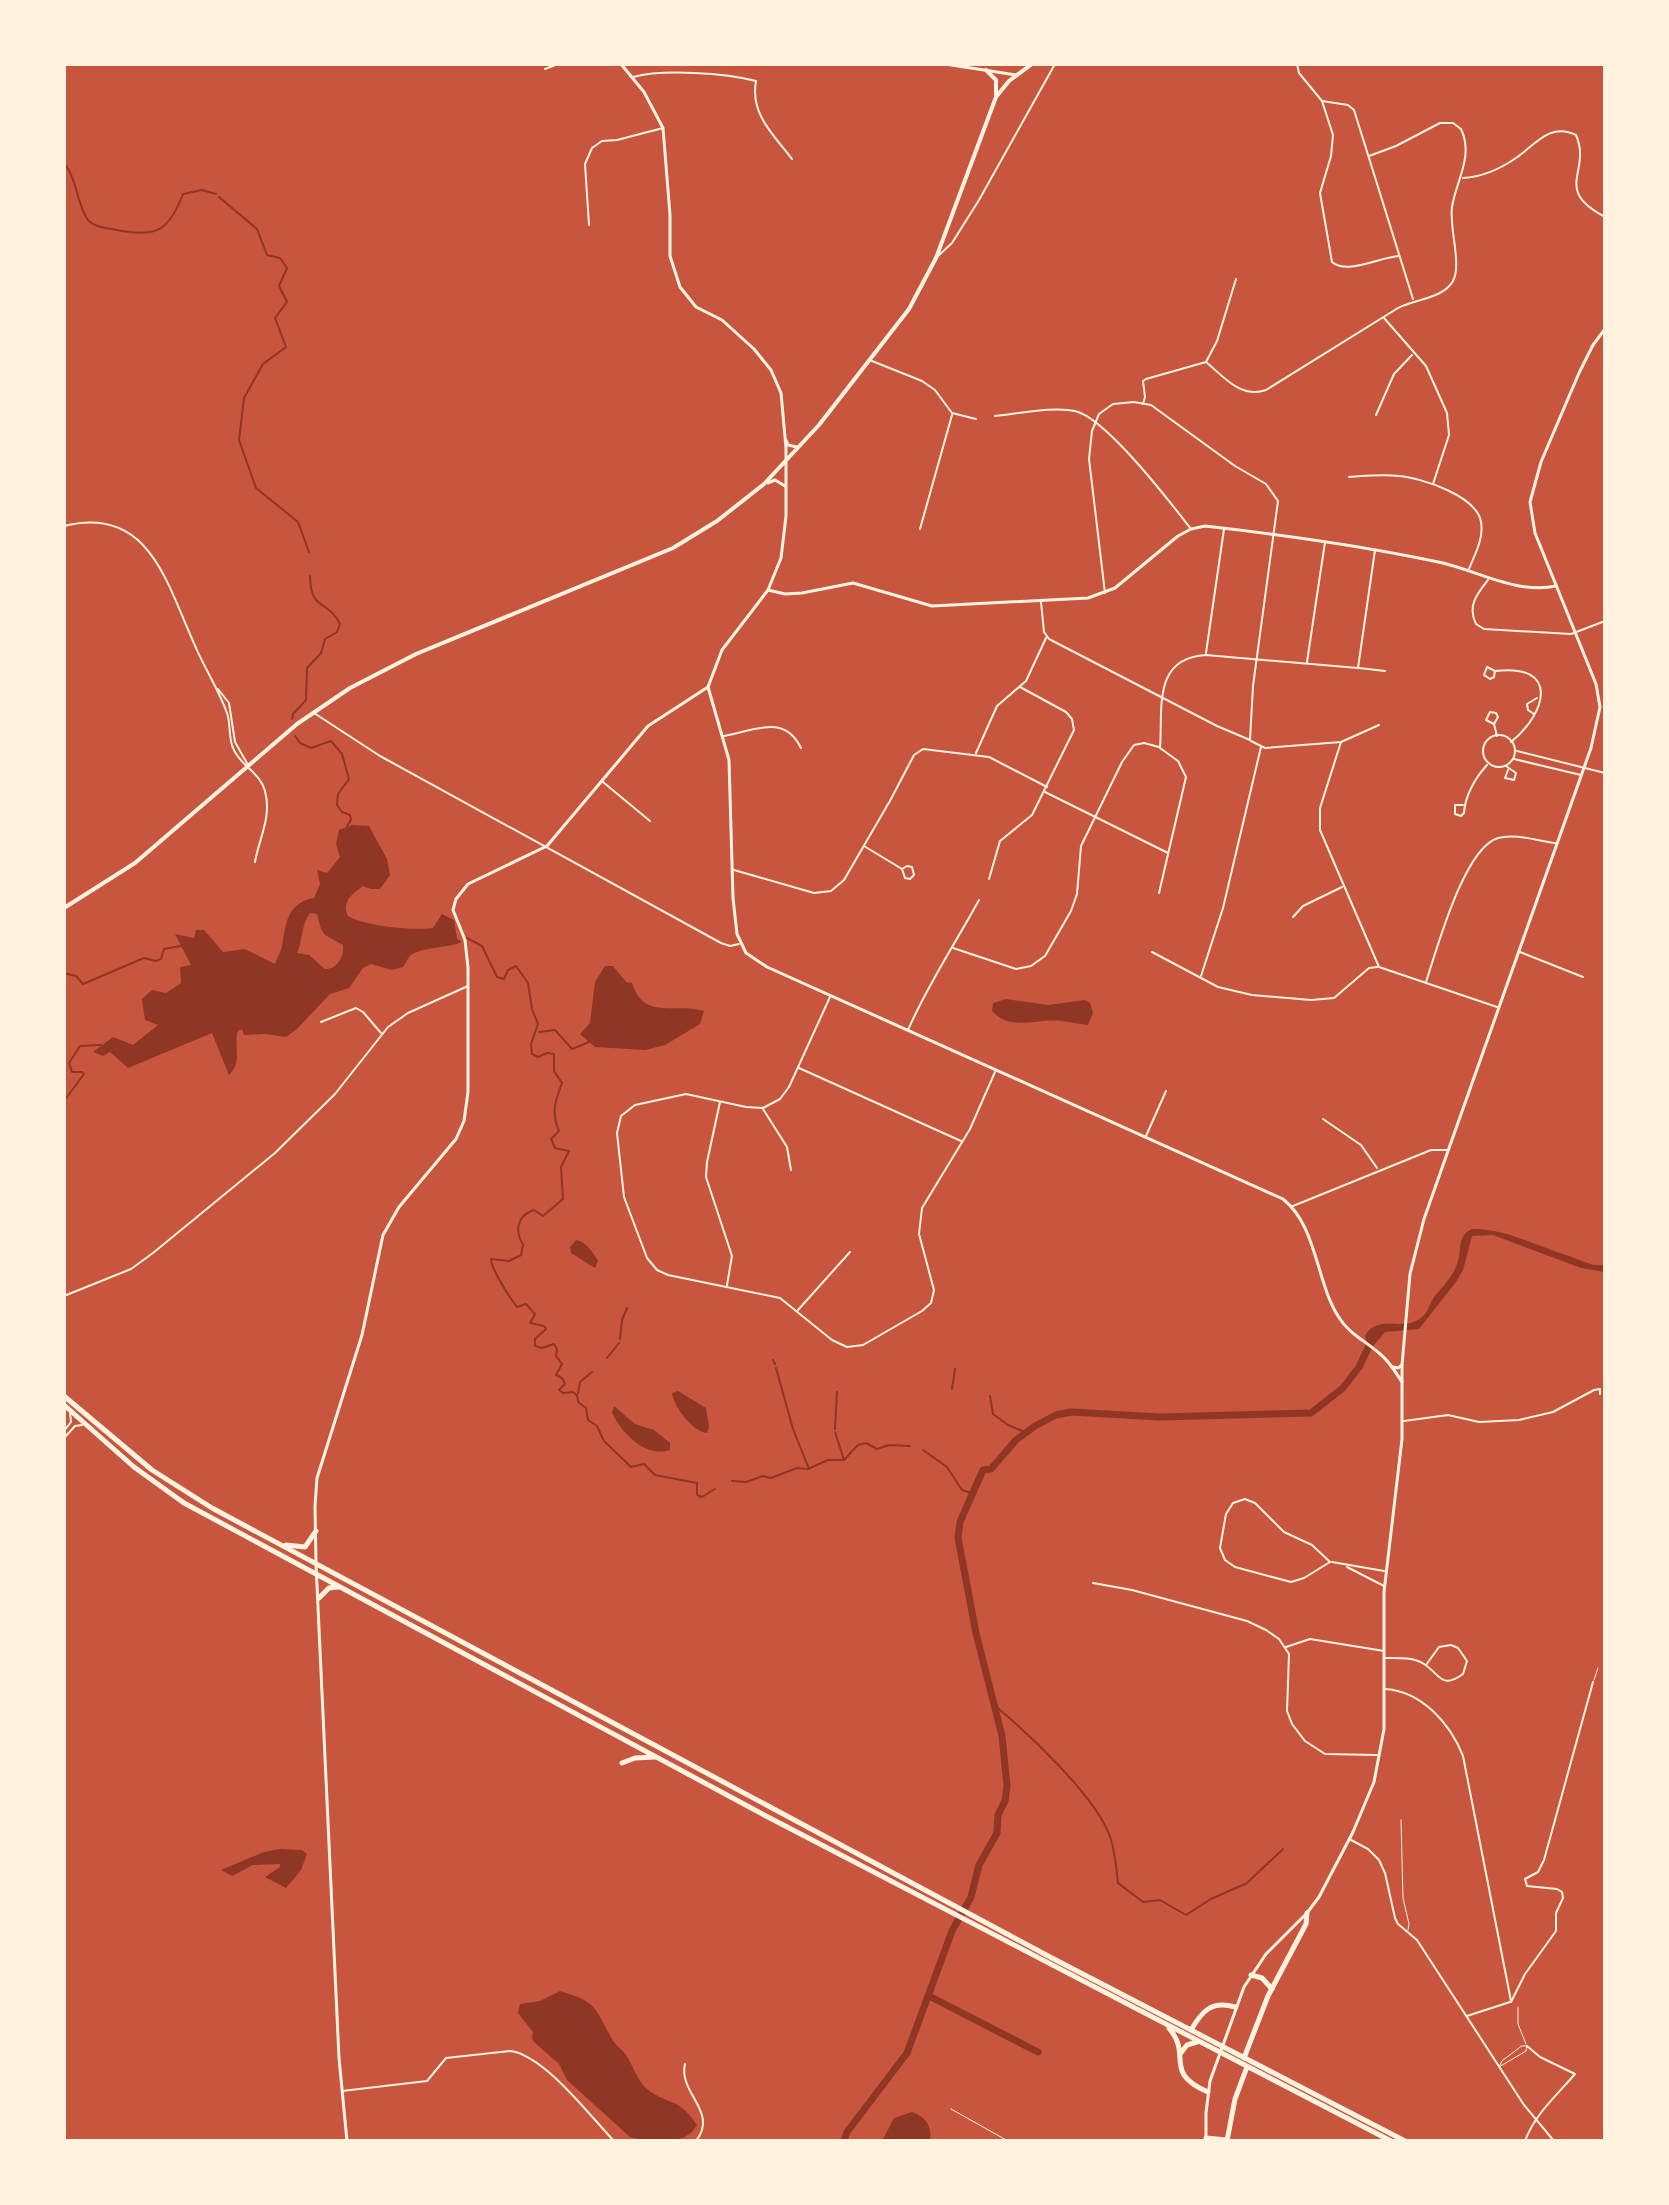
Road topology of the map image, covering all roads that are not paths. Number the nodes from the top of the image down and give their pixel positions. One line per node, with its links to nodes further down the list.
1 (558, 64): 7 (street)
2 (621, 64): 10 (street)
3 (945, 64): 8 (street)
4 (1032, 64): 9 (main road)
5 (1055, 64): 20 (street)
6 (1297, 64): 12 (street)
7 (545, 69)
8 (986, 70): 9 (street); 11 (main road)
9 (1016, 75): 11 (main road)
10 (633, 77): 13 (street); 15 (street)
11 (996, 97): 20 (main road)
12 (1322, 101): 14 (street); 19 (street)
13 (663, 128): 18 (street); 34 (street)
14 (1369, 156): 16 (street); 19 (street)
15 (792, 159)
16 (1462, 178): 17 (street); 22 (street)
17 (1605, 217)
18 (589, 225)
19 (1399, 256): 22 (street)
20 (936, 258): 26 (main road)
21 (1236, 279): 27 (street)
22 (1413, 300): 23 (street)
23 (1384, 318): 25 (street); 27 (street)
24 (1605, 329): 50 (street)
25 (1414, 354): 30 (street); 39 (street)
26 (871, 360): 29 (street); 35 (main road)
27 (1206, 362): 28 (street)
28 (1143, 404): 33 (street); 45 (street)
29 (952, 413): 32 (street); 42 (street)
30 (1376, 415)
31 (995, 416): 33 (street)
32 (976, 419)
33 (1095, 422): 43 (street); 52 (street)
34 (786, 440): 35 (street); 36 (street)
35 (804, 444): 36 (main road)
36 (786, 464): 38 (main road); 40 (street)
37 (1349, 477): 39 (street)
38 (764, 484): 40 (street); 68 (main road)
39 (1432, 485): 48 (street)
40 (785, 486): 51 (street)
41 (64, 526): 84 (street)
42 (920, 529)
43 (1191, 529): 44 (street); 52 (street)
44 (1224, 529): 45 (street); 57 (street)
45 (1274, 535): 46 (street); 58 (street)
46 (1325, 542): 47 (street); 59 (street)
47 (1375, 550): 48 (street); 60 (street)
48 (1469, 570): 49 (street)
49 (1488, 579): 50 (street); 55 (street)
50 (1556, 586): 55 (street)
51 (768, 590): 53 (street); 63 (street)
52 (1105, 593): 53 (street)
53 (1041, 601): 56 (street)
54 (1605, 621): 55 (street)
55 (1576, 634): 67 (street)
56 (1046, 637): 64 (street); 65 (street)
57 (1206, 655): 58 (street); 65 (street)
58 (1257, 659): 59 (street); 74 (street)
59 (1307, 664): 60 (street)
60 (1358, 668): 61 (street)
61 (1385, 671)
62 (1495, 671): 66 (street)
63 (708, 687): 72 (street); 88 (street)
64 (1020, 687): 81 (street); 89 (street)
65 (1162, 698): 74 (street); 79 (street)
66 (1540, 699): 69 (street); 69 (street)
67 (1603, 708): 85 (street)
68 (313, 712): 84 (main road); 95 (street)
69 (1535, 715): 76 (street)
70 (1494, 724): 73 (street)
71 (1379, 725): 75 (street)
72 (724, 736): 78 (street); 100 (street)
73 (1497, 736): 76 (street); 83 (street)
74 (1250, 740): 77 (street)
75 (1341, 742): 77 (street); 102 (street)
76 (1511, 742): 80 (street)
77 (1261, 747): 112 (street)
78 (801, 748)
79 (1160, 748): 92 (street); 97 (street)
80 (1515, 751): 82 (street); 85 (street)
81 (976, 755): 89 (street); 96 (street)
82 (1513, 759): 83 (street); 87 (street)
83 (1489, 763): 91 (street)
84 (249, 766): 98 (street); 105 (main road)
85 (1585, 766): 86 (street); 87 (street)
86 (1605, 773)
87 (1581, 775): 94 (street)
88 (602, 781): 93 (street); 95 (street)
89 (1047, 787): 90 (street)
90 (1044, 791): 92 (street); 101 (street)
91 (1463, 805)
92 (1095, 817): 97 (street); 108 (street)
93 (650, 821)
94 (1557, 843): 109 (street); 114 (street)
95 (547, 846): 107 (street); 115 (street)
96 (864, 846): 99 (street); 100 (street)
97 (1168, 853): 103 (street)
98 (255, 862)
99 (902, 869)
100 (732, 870): 107 (street)
101 (989, 879)
102 (1344, 886): 106 (street); 111 (street)
103 (1159, 893)
104 (979, 900): 108 (street)
105 (64, 908)
106 (1293, 917)
107 (739, 944): 116 (street)
108 (953, 948): 119 (street)
109 (1519, 951): 113 (street); 117 (street)
110 (1152, 952): 112 (street)
111 (1379, 967): 112 (street); 114 (street)
112 (1200, 977)
113 (1583, 977)
114 (1426, 983): 117 (street)
115 (468, 986): 120 (street); 147 (street)
116 (830, 996): 119 (street); 121 (street)
117 (1498, 1007): 129 (street)
118 (321, 1022): 120 (street)
119 (908, 1031): 122 (street)
120 (381, 1033): 135 (street)
121 (798, 1067): 125 (street); 128 (street)
122 (996, 1071): 127 (street); 128 (street)
123 (1166, 1091): 127 (street)
124 (721, 1101): 125 (street); 134 (street); 134 (street)
125 (763, 1108): 130 (street)
126 (1323, 1119): 131 (street)
127 (1146, 1137): 132 (street)
128 (962, 1141): 136 (street)
129 (1448, 1151): 131 (street); 137 (street)
130 (791, 1170)
131 (1378, 1170): 132 (street)
132 (1292, 1207): 138 (street)
133 (850, 1252): 136 (street)
134 (727, 1286): 136 (street)
135 (64, 1296)
136 (797, 1311)
137 (1402, 1365): 138 (street); 139 (street)
138 (1393, 1367): 139 (street)
139 (1402, 1382): 143 (street)
140 (1600, 1394): 143 (street)
141 (64, 1396): 144 (highway)
142 (66, 1407): 144 (highway); 145 (street)
143 (1403, 1421): 152 (street)
144 (93, 1427): 146 (street); 148 (highway); 153 (highway)
145 (64, 1431)
146 (64, 1438)
147 (316, 1531): 148 (highway); 150 (street)
148 (278, 1543): 150 (highway)
149 (1330, 1562): 149 (street); 151 (street)
150 (316, 1564): 153 (street); 179 (highway)
151 (1342, 1565): 152 (street); 155 (street)
152 (1386, 1572): 155 (street)
153 (318, 1575): 156 (highway); 157 (street)
154 (1093, 1583): 158 (street)
155 (1385, 1586): 159 (street)
156 (342, 1588): 157 (highway); 166 (highway)
157 (319, 1598): 187 (street)
158 (1285, 1647): 159 (street); 165 (street)
159 (1384, 1651): 160 (street)
160 (1384, 1658): 161 (street); 164 (street)
161 (1426, 1665): 161 (street)
162 (1598, 1668): 163 (lane)
163 (1593, 1682): 174 (street)
164 (1385, 1689): 165 (street); 174 (street)
165 (1380, 1755): 169 (street)
166 (655, 1757): 167 (highway); 178 (highway)
167 (622, 1763)
168 (1401, 1820): 171 (lane)
169 (1350, 1840): 170 (street); 171 (street)
170 (1307, 1913): 172 (street); 173 (highway)
171 (1406, 1932): 177 (street)
172 (1251, 1975): 173 (highway); 175 (street)
173 (1272, 1989): 183 (highway)
174 (1511, 2002): 177 (street)
175 (1235, 2007): 179 (highway); 188 (street)
176 (1518, 2007): 181 (lane)
177 (1466, 2016): 186 (street)
178 (1165, 2025): 180 (highway); 182 (highway)
179 (1191, 2030): 183 (highway)
180 (1198, 2042): 182 (highway); 185 (highway)
181 (1527, 2046): 186 (lane); 186 (lane); 190 (street)
182 (1180, 2055): 188 (highway)
183 (1244, 2058): 198 (highway)
184 (685, 2064): 195 (street)
185 (1247, 2067): 192 (highway); 197 (highway)
186 (1499, 2067): 190 (street)
187 (341, 2091): 193 (street); 194 (street)
188 (1208, 2092): 191 (street)
189 (951, 2109): 196 (lane)
190 (1534, 2119): 199 (street); 200 (street)
191 (1206, 2140): 192 (highway)
192 (1227, 2140)
193 (347, 2141)
194 (614, 2141)
195 (696, 2141)
196 (1008, 2141)
197 (1391, 2141)
198 (1405, 2141)
199 (1525, 2141)
200 (1554, 2141)

